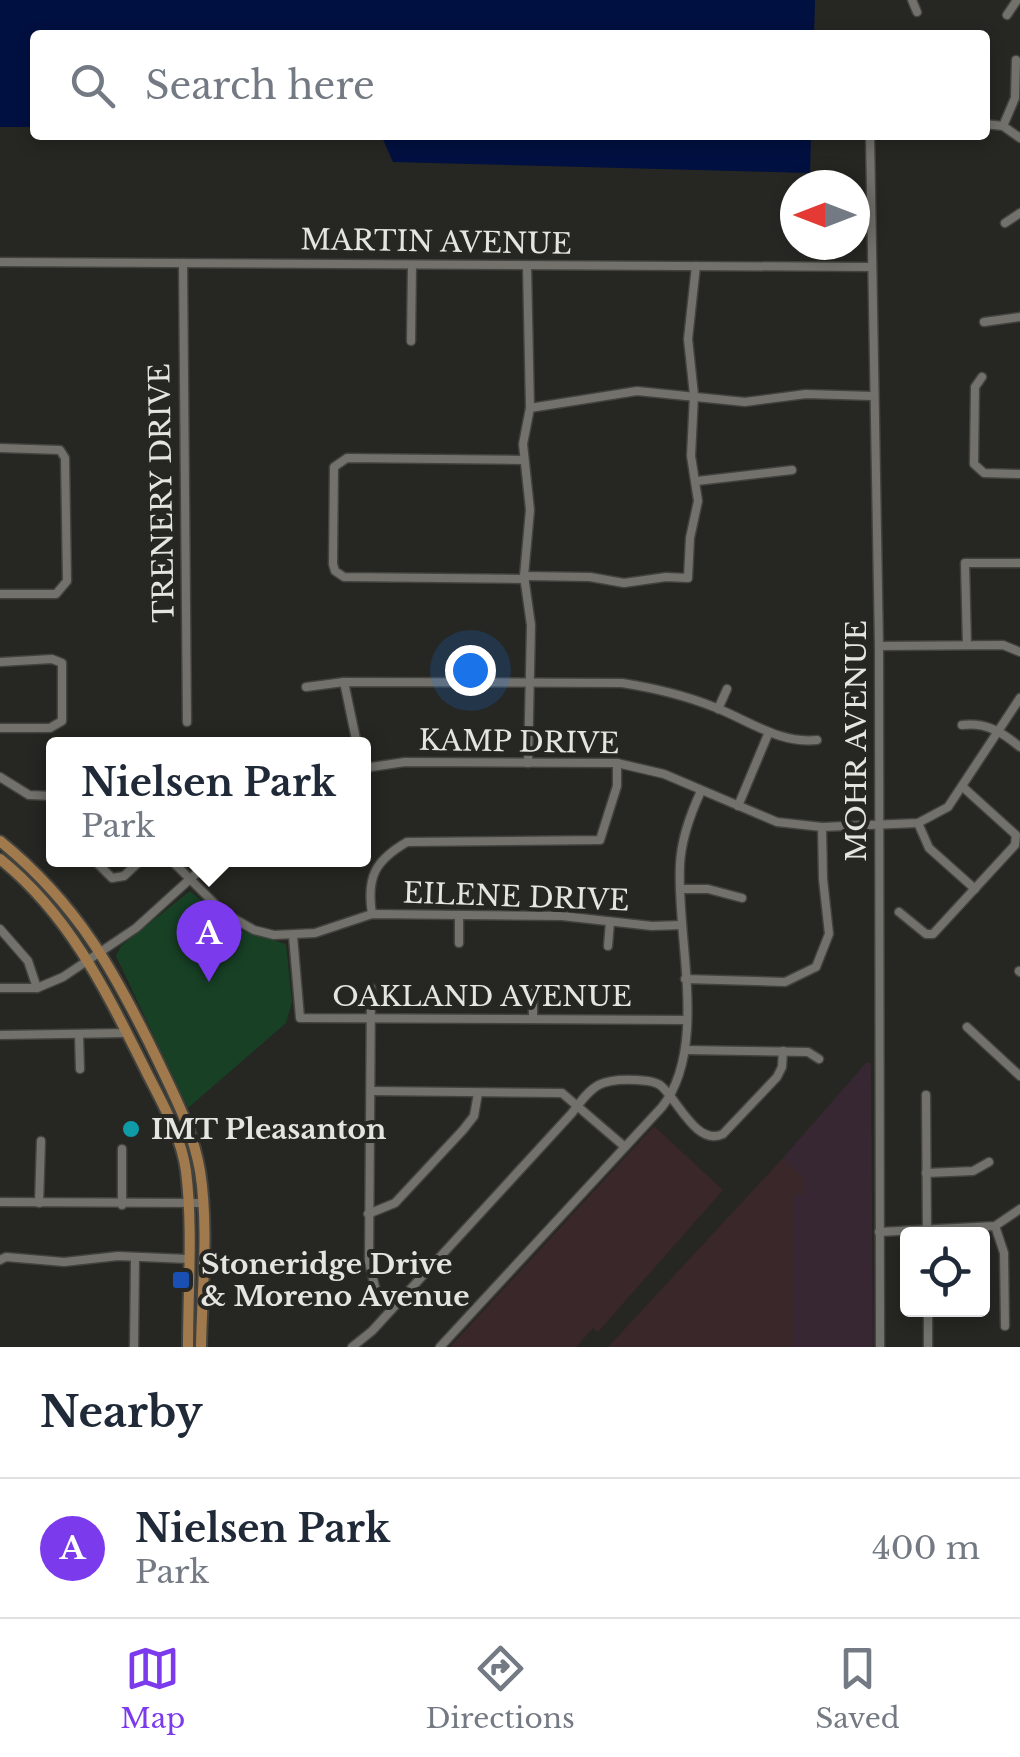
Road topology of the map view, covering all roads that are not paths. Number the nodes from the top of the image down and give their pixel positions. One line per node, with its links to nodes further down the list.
1 (912, 0): 3 (street)
2 (1017, 0): 4 (street)
3 (917, 12)
4 (1006, 16)
5 (1016, 60): 7 (street)
6 (990, 125): 7 (street)
7 (1003, 126): 8 (street)
8 (1020, 138)
9 (870, 140): 17 (street, MOHR AVENUE)
10 (1020, 213): 11 (street)
11 (1005, 223)
12 (0, 262): 13 (street, MARTIN AVENUE)
13 (182, 263): 14 (street, MARTIN AVENUE); 43 (street, TRENERY DRIVE)
14 (412, 265): 15 (street, MARTIN AVENUE); 20 (street)
15 (528, 266): 16 (street, MARTIN AVENUE); 24 (street)
16 (696, 266): 17 (street, MARTIN AVENUE); 22 (street)
17 (870, 267): 23 (street, MOHR AVENUE)
18 (1020, 316): 19 (street)
19 (984, 322)
20 (411, 341)
21 (982, 377): 28 (street)
22 (694, 396): 23 (street); 24 (street); 29 (street)
23 (872, 396): 34 (street, MOHR AVENUE)
24 (530, 408): 26 (street)
25 (0, 448): 32 (street)
26 (523, 460): 31 (street); 31 (street)
27 (792, 470): 29 (street)
28 (1020, 474)
29 (697, 480): 31 (street)
30 (1020, 563): 33 (street)
31 (524, 578): 38 (street)
32 (0, 594)
33 (966, 645): 34 (street); 35 (street)
34 (878, 646): 60 (street, MOHR AVENUE)
35 (1020, 652)
36 (0, 662): 45 (street)
37 (344, 682): 38 (street); 39 (street); 48 (street)
38 (530, 682): 42 (street); 51 (street)
39 (306, 688)
40 (727, 689): 42 (street)
41 (1020, 698): 46 (street)
42 (718, 709): 47 (street)
43 (186, 722)
44 (962, 725): 46 (street)
45 (0, 728)
46 (996, 731): 50 (street); 55 (street)
47 (770, 732): 49 (street); 58 (street)
48 (356, 737)
49 (817, 740)
50 (1020, 748)
51 (528, 763): 52 (street, KAMP DRIVE); 53 (street, KAMP DRIVE)
52 (617, 763): 56 (street, KAMP DRIVE); 73 (street)
53 (371, 767)
54 (0, 776): 57 (street)
55 (964, 788): 59 (street); 70 (street)
56 (701, 791): 58 (street, KAMP DRIVE); 69 (street)
57 (46, 796)
58 (738, 806): 61 (street, KAMP DRIVE)
59 (918, 823): 60 (street, KAMP DRIVE); 70 (street)
60 (879, 826): 61 (street, KAMP DRIVE); 120 (street, MOHR AVENUE)
61 (822, 827): 83 (street)
62 (0, 841): 81 (main road)
63 (0, 858): 82 (main road)
64 (101, 867): 65 (street)
65 (134, 867)
66 (178, 867): 68 (street, EILENE DRIVE)
67 (204, 867): 68 (street)
68 (190, 880): 78 (street, EILENE DRIVE); 81 (street)
69 (680, 889): 71 (street); 76 (street)
70 (975, 889): 72 (street)
71 (742, 898)
72 (899, 912)
73 (372, 914): 74 (street, EILENE DRIVE); 78 (street, EILENE DRIVE)
74 (458, 915): 75 (street, EILENE DRIVE); 79 (street)
75 (610, 922): 76 (street, EILENE DRIVE); 80 (street)
76 (682, 925): 83 (street)
77 (0, 929): 85 (street)
78 (293, 936): 88 (street, OAKLAND AVENUE)
79 (459, 943)
80 (608, 946)
81 (101, 951): 82 (street); 113 (main road)
82 (88, 960): 85 (street); 92 (main road)
83 (685, 979): 90 (street)
84 (0, 988): 85 (street)
85 (37, 988)
86 (372, 988): 88 (street)
87 (534, 990): 89 (street)
88 (370, 1018): 89 (street, OAKLAND AVENUE); 100 (street)
89 (533, 1019): 90 (street, OAKLAND AVENUE)
90 (685, 1020): 95 (street)
91 (967, 1027): 99 (street)
92 (127, 1033): 94 (street); 112 (main road)
93 (0, 1035): 94 (street)
94 (79, 1036): 98 (street)
95 (685, 1050): 96 (street); 103 (street)
96 (783, 1051): 97 (street); 103 (street)
97 (820, 1059)
98 (80, 1069)
99 (1020, 1076)
100 (372, 1092): 101 (street); 116 (street)
101 (478, 1093): 104 (street); 116 (street)
102 (926, 1095): 109 (street)
103 (670, 1097): 104 (street); 106 (street)
104 (578, 1105): 106 (street); 125 (street)
105 (42, 1141): 111 (street)
106 (625, 1147): 132 (street)
107 (122, 1149): 114 (street)
108 (989, 1162): 109 (street)
109 (926, 1173): 118 (street)
110 (0, 1202): 111 (street)
111 (38, 1203): 114 (street)
112 (188, 1203): 113 (street); 114 (street); 123 (main road)
113 (203, 1203): 130 (main road)
114 (122, 1205)
115 (1020, 1209): 117 (street)
116 (368, 1214): 125 (street)
117 (995, 1226): 119 (street); 127 (street)
118 (927, 1227)
119 (985, 1227)
120 (879, 1232): 121 (street); 133 (street, MOHR AVENUE)
121 (900, 1232)
122 (135, 1258): 123 (street); 124 (street); 128 (street)
123 (188, 1259): 129 (main road)
124 (0, 1260)
125 (391, 1310): 131 (street)
126 (928, 1317): 134 (street)
127 (1005, 1326)
128 (134, 1347)
129 (188, 1347)
130 (201, 1347)
131 (352, 1347)
132 (440, 1347)
133 (880, 1347)
134 (928, 1347)

